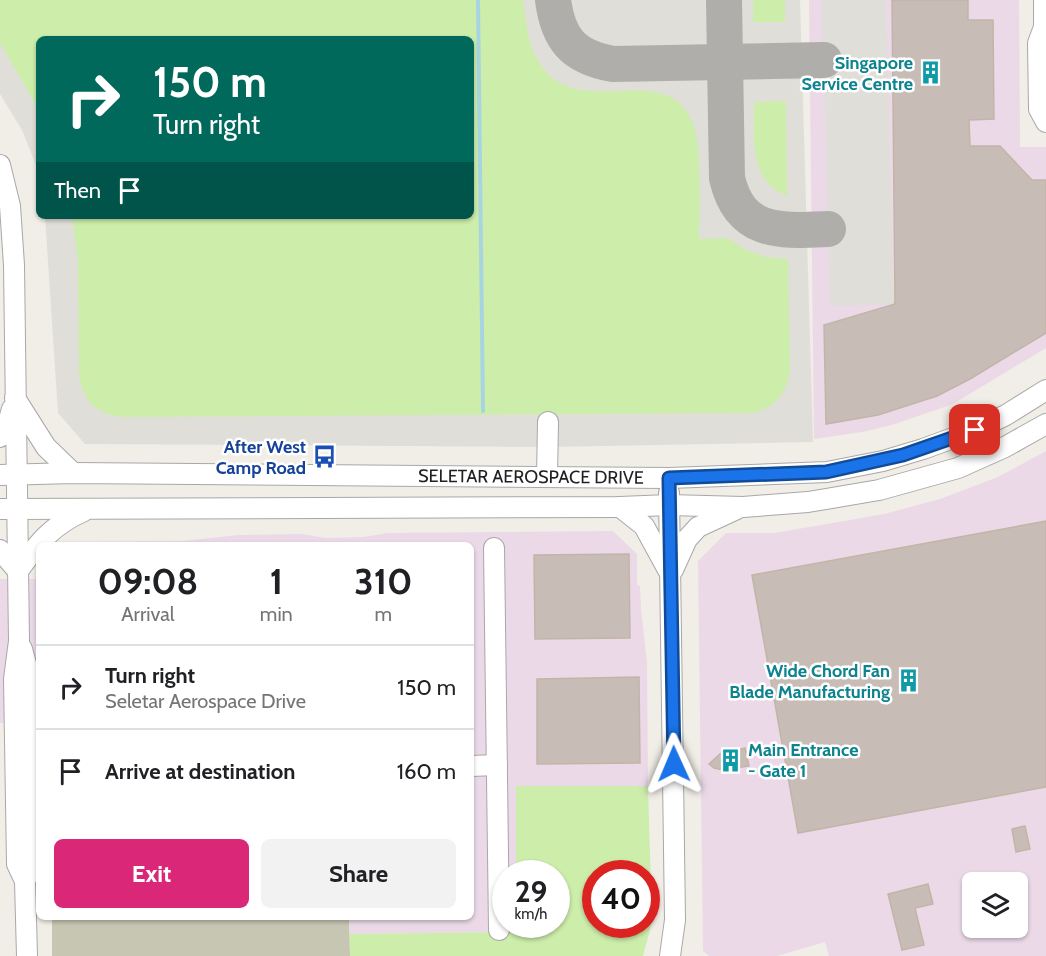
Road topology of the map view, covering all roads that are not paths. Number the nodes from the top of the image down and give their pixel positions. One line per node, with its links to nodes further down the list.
1 (1044, 0): 2 (street)
2 (1045, 28): 3 (street)
3 (1046, 122)
4 (0, 165): 5 (street)
5 (7, 265): 7 (street)
6 (1046, 390): 14 (street, SELETAR AEROSPACE DRIVE)
7 (15, 398): 10 (street); 11 (street); 12 (street)
8 (548, 422): 13 (street)
9 (1046, 424): 17 (street, SELETAR AEROSPACE DRIVE)
10 (0, 437)
11 (73, 473): 12 (street, SELETAR AEROSPACE DRIVE); 13 (street, SELETAR AEROSPACE DRIVE)
12 (8, 475): 19 (street)
13 (547, 477): 14 (street, SELETAR AEROSPACE DRIVE)
14 (669, 478): 15 (street)
15 (669, 505): 16 (street, SELETAR AEROSPACE DRIVE); 17 (street, SELETAR AEROSPACE DRIVE); 25 (street)
16 (620, 507): 18 (street, SELETAR AEROSPACE DRIVE); 25 (street)
17 (743, 507): 25 (street)
18 (87, 509): 19 (street, SELETAR AEROSPACE DRIVE); 20 (street)
19 (9, 510): 24 (street)
20 (39, 542)
21 (36, 546): 24 (street)
22 (494, 548): 26 (street)
23 (0, 550): 24 (street)
24 (18, 571): 27 (street)
25 (670, 575): 31 (street)
26 (497, 765): 28 (street); 29 (street)
27 (22, 766): 30 (street)
28 (474, 766)
29 (498, 860)
30 (27, 956)
31 (670, 956)

